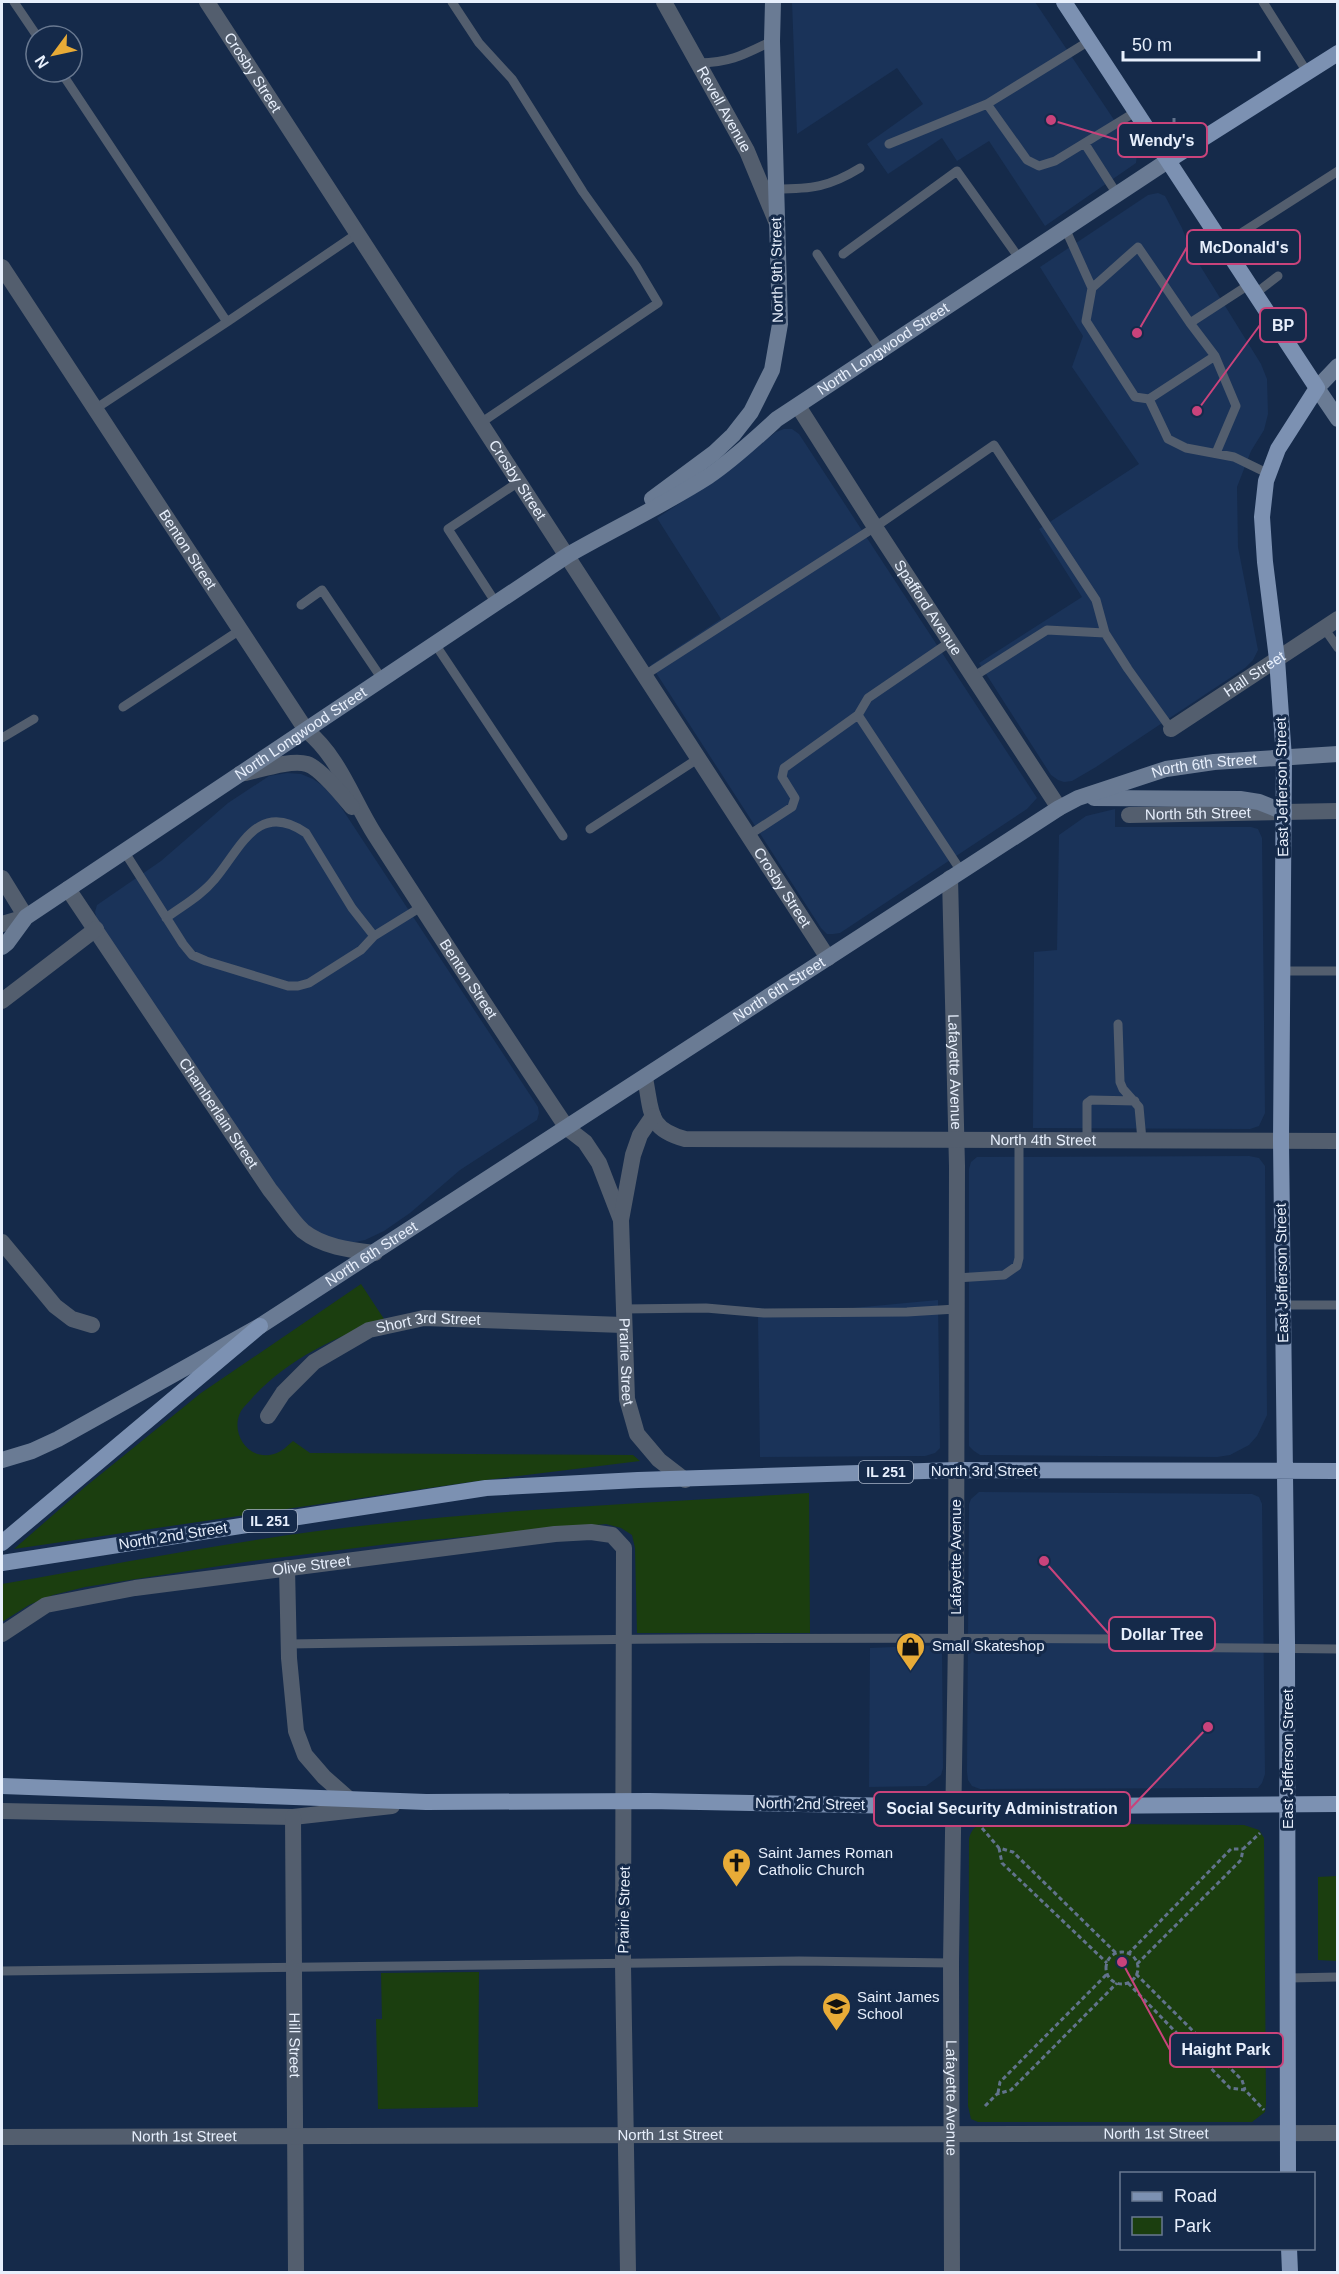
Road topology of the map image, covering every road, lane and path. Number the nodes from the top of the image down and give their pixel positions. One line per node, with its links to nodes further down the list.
1 (14, 2): 8 (lane)
2 (207, 2): 30 (street, Crosby Street)
3 (452, 2): 49 (lane)
4 (664, 2): 12 (street, Revell Avenue)
5 (773, 2): 9 (main road, North 9th Street)
6 (1064, 2): 10 (main road)
7 (1263, 2): 13 (lane)
8 (29, 24)
9 (772, 41): 12 (lane); 26 (main road, North 9th Street)
10 (1089, 41): 15 (lane); 16 (main road)
11 (1338, 53): 13 (main road)
12 (699, 63): 28 (street, Revell Avenue)
13 (1307, 72): 23 (main road)
14 (69, 84): 39 (lane)
15 (987, 104): 21 (lane); 22 (lane)
16 (1137, 111): 22 (lane); 23 (main road)
17 (1174, 118): 18 (path)
18 (1173, 124): 19 (path); 20 (path)
19 (1170, 128)
20 (1176, 129)
21 (888, 144)
22 (1085, 144): 27 (lane)
23 (1169, 160): 27 (main road, North Longwood Street); 31 (main road)
24 (860, 168): 26 (lane)
25 (1338, 171): 31 (lane)
26 (776, 189): 28 (main road, North 9th Street)
27 (1117, 194): 29 (main road, North Longwood Street)
28 (776, 221): 53 (main road, North 9th Street)
29 (1065, 228): 34 (main road, North Longwood Street); 37 (lane)
30 (358, 233): 39 (lane); 49 (street, Crosby Street)
31 (1224, 244): 38 (main road)
32 (817, 254): 41 (lane)
33 (843, 254): 34 (lane)
34 (1019, 258): 41 (main road, North Longwood Street)
35 (2, 267): 47 (street, Benton Street)
36 (1278, 276): 38 (lane)
37 (1092, 288): 40 (lane); 45 (lane)
38 (1253, 289): 40 (lane); 44 (main road)
39 (227, 322): 47 (lane)
40 (1190, 323): 42 (lane)
41 (880, 350): 46 (main road, North Longwood Street)
42 (1215, 356): 45 (lane); 50 (lane)
43 (1338, 366): 44 (main road)
44 (1317, 388): 48 (main road); 51 (main road, East Jefferson Street)
45 (1149, 399): 50 (lane)
46 (798, 406): 54 (street, Spafford Avenue); 55 (main road, North Longwood Street)
47 (95, 409): 60 (street, Benton Street)
48 (1338, 419)
49 (482, 422): 52 (street, Crosby Street)
50 (1216, 453): 51 (lane)
51 (1269, 474): 65 (main road, East Jefferson Street)
52 (520, 482): 56 (street, Crosby Street); 57 (lane)
53 (662, 492): 55 (main road, North Longwood Street)
54 (875, 527): 61 (lane); 62 (street, Spafford Avenue); 66 (lane)
55 (598, 538): 56 (main road, North Longwood Street)
56 (568, 555): 57 (main road, North Longwood Street); 66 (street, Crosby Street)
57 (496, 603): 63 (main road, North Longwood Street)
58 (301, 605): 68 (lane)
59 (1331, 624): 64 (lane); 65 (street, Hall Street)
60 (240, 630): 69 (lane); 73 (street, Benton Street)
61 (1105, 633): 67 (lane); 72 (lane)
62 (950, 642): 67 (street, Spafford Avenue); 70 (lane)
63 (435, 644): 68 (main road, North Longwood Street); 87 (lane)
64 (1338, 648)
65 (1277, 659): 72 (street, Hall Street); 77 (main road, East Jefferson Street)
66 (645, 675): 76 (street, Crosby Street)
67 (973, 677): 80 (street, Spafford Avenue)
68 (382, 679): 73 (main road, North Longwood Street)
69 (123, 708)
70 (858, 715): 86 (lane); 89 (lane)
71 (34, 719): 74 (lane)
72 (1171, 729)
73 (306, 730): 78 (main road, North Longwood Street); 85 (street, Benton Street)
74 (2, 738)
75 (1338, 754): 77 (main road, North 6th Street)
76 (699, 758): 84 (lane); 86 (street, Crosby Street)
77 (1284, 758): 79 (main road, North 6th Street); 82 (main road, East Jefferson Street)
78 (237, 775): 85 (street, Benton Street); 88 (main road, North Longwood Street)
79 (1078, 798): 80 (main road, North 6th Street); 82 (main road)
80 (1059, 808): 89 (main road, North 6th Street)
81 (1338, 811): 82 (street, North 5th Street)
82 (1284, 812): 83 (street, North 5th Street); 100 (main road, East Jefferson Street)
83 (1129, 815)
84 (590, 829)
85 (372, 830): 92 (street, Benton Street)
86 (749, 835): 99 (street, Crosby Street)
87 (563, 836)
88 (124, 851): 91 (main road, North Longwood Street); 94 (lane)
89 (956, 874): 99 (main road, North 6th Street); 108 (street, Lafayette Avenue)
90 (2, 878): 93 (street)
91 (68, 889): 93 (main road, North Longwood Street); 96 (street, Chamberlain Street)
92 (421, 907): 97 (lane); 107 (street, Benton Street)
93 (27, 916): 95 (street, North Longwood Street); 98 (main road)
94 (166, 918): 97 (lane); 97 (lane)
95 (2, 924)
96 (96, 929): 102 (street); 116 (street, Chamberlain Street)
97 (374, 936)
98 (2, 947)
99 (828, 958): 104 (main road, North 6th Street)
100 (1282, 971): 101 (lane); 112 (main road, East Jefferson Street)
101 (1338, 971)
102 (2, 1001)
103 (1118, 1024): 105 (lane)
104 (645, 1078): 106 (street); 107 (main road, North 6th Street)
105 (1135, 1101): 110 (lane); 111 (lane)
106 (652, 1116): 108 (street, North 4th Street); 114 (street, Prairie Street)
107 (567, 1128): 114 (street, Prairie Street); 116 (main road, North 6th Street)
108 (957, 1139): 109 (street, North 4th Street); 117 (street, Lafayette Avenue)
109 (1019, 1140): 110 (street, North 4th Street); 117 (lane)
110 (1087, 1140): 111 (street, North 4th Street)
111 (1142, 1140): 112 (street, North 4th Street)
112 (1281, 1141): 113 (street, North 4th Street); 118 (main road, East Jefferson Street)
113 (1338, 1141)
114 (621, 1220): 121 (street, Prairie Street)
115 (2, 1242): 122 (street)
116 (375, 1252): 123 (main road, North 6th Street)
117 (956, 1278): 120 (street, Lafayette Avenue)
118 (1282, 1305): 119 (lane); 127 (main road, East Jefferson Street)
119 (1338, 1305)
120 (956, 1309): 121 (lane); 126 (street, Lafayette Avenue)
121 (623, 1317): 124 (street, Short 3rd Street); 129 (street, Prairie Street)
122 (92, 1325)
123 (260, 1326): 125 (main road, North 6th Street); 131 (main road)
124 (268, 1416)
125 (2, 1460)
126 (957, 1470): 127 (main road, North 3rd Street / IL 251); 129 (main road, North 3rd Street / IL 251); 137 (street, Lafayette Avenue)
127 (1285, 1470): 128 (main road, North 3rd Street / IL 251); 139 (main road, East Jefferson Street)
128 (1338, 1471)
129 (685, 1480): 130 (main road, North 3rd Street / IL 251)
130 (486, 1488): 133 (main road, North 2nd Street / IL 251)
131 (2, 1543)
132 (624, 1548): 134 (street, Olive Street); 136 (street, Prairie Street)
133 (2, 1563)
134 (286, 1568): 135 (street, Olive Street); 138 (street)
135 (2, 1634)
136 (622, 1638): 137 (lane); 138 (lane); 143 (street, Prairie Street)
137 (956, 1638): 139 (lane); 147 (street, Lafayette Avenue)
138 (289, 1644): 142 (street)
139 (1287, 1648): 140 (lane); 145 (main road, East Jefferson Street)
140 (1338, 1649)
141 (2, 1786): 142 (main road, North 2nd Street)
142 (349, 1799): 144 (main road, North 2nd Street)
143 (624, 1801): 144 (main road, North 2nd Street); 147 (main road, North 2nd Street); 159 (street, Prairie Street)
144 (426, 1802): 149 (street, North 2nd Street)
145 (1288, 1804): 146 (main road, North 2nd Street); 147 (main road, North 2nd Street); 165 (main road, East Jefferson Street)
146 (1338, 1804)
147 (952, 1807): 156 (street, Lafayette Avenue)
148 (2, 1810): 149 (street, North 2nd Street)
149 (293, 1817): 160 (street, Hill Street)
150 (982, 1828): 152 (path)
151 (1260, 1833): 153 (path)
152 (999, 1848): 154 (path); 157 (path)
153 (1243, 1849): 155 (path); 158 (path)
154 (1117, 1954): 155 (path); 157 (path)
155 (1128, 1954): 158 (path)
156 (951, 1963): 159 (lane); 173 (street, Lafayette Avenue)
157 (1107, 1963): 162 (path)
158 (1137, 1964): 163 (path)
159 (623, 1965): 160 (lane); 175 (street, Prairie Street)
160 (294, 1967): 161 (lane); 176 (street, Hill Street)
161 (2, 1971)
162 (1107, 1974): 166 (path); 169 (path)
163 (1136, 1974): 167 (path); 168 (path)
164 (1338, 1977): 165 (lane)
165 (1289, 1978): 172 (main road, East Jefferson Street)
166 (1117, 1983): 167 (path); 169 (path)
167 (1128, 1983): 168 (path)
168 (1245, 2090): 171 (path)
169 (997, 2094): 170 (path)
170 (985, 2106)
171 (1264, 2110)
172 (1287, 2132): 173 (street, North 1st Street); 174 (street, North 1st Street); 178 (main road, East Jefferson Street)
173 (951, 2133): 175 (street, North 1st Street); 182 (street, Lafayette Avenue)
174 (1338, 2133)
175 (627, 2134): 176 (street, North 1st Street); 181 (street, Prairie Street)
176 (296, 2135): 177 (street, North 1st Street); 180 (street, Hill Street)
177 (2, 2137)
178 (1288, 2172)
179 (1289, 2250): 183 (main road)
180 (296, 2272)
181 (628, 2272)
182 (952, 2272)
183 (1290, 2272)

